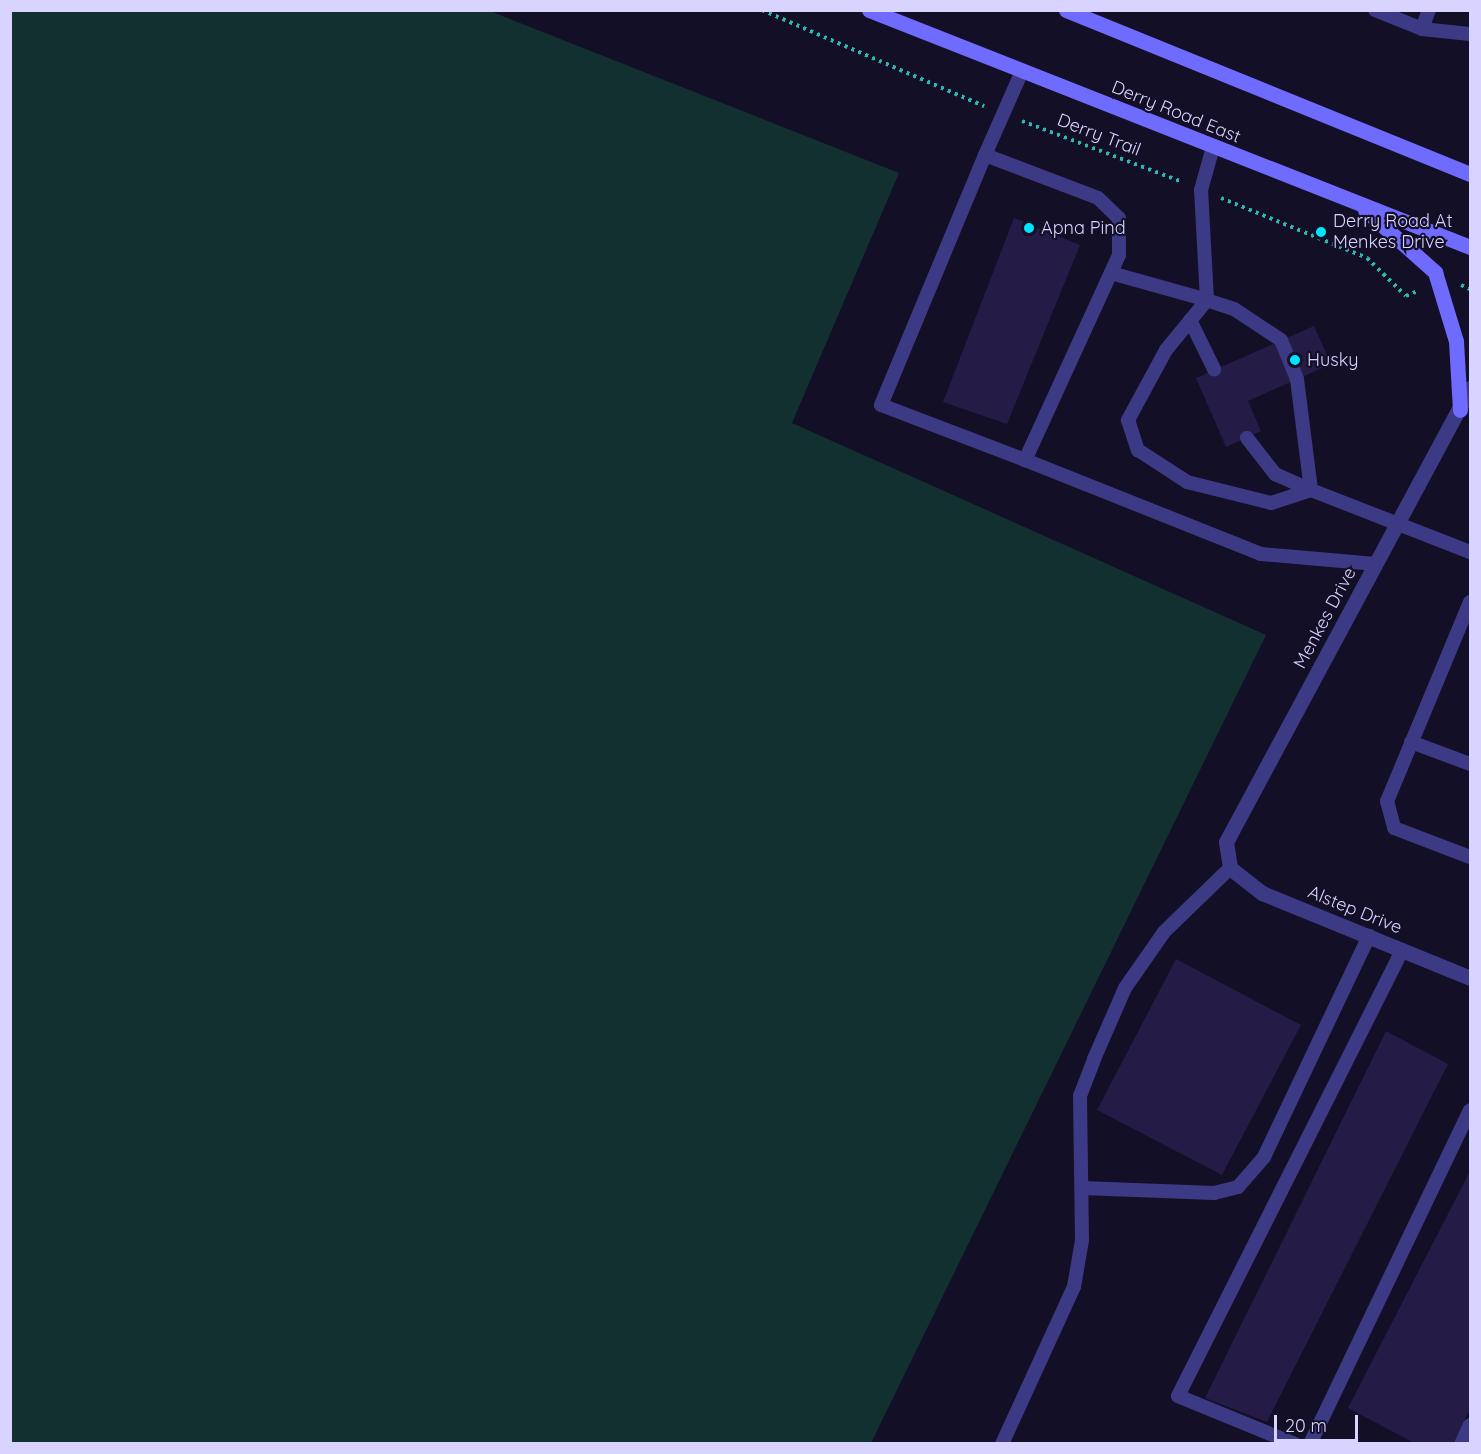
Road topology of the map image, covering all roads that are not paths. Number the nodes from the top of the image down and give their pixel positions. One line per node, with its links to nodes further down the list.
1 (869, 10): 7 (main road, Derry Road East)
2 (1066, 10): 10 (main road)
3 (1375, 10): 5 (lane)
4 (1429, 10): 5 (lane)
5 (1422, 29): 6 (lane)
6 (1470, 34)
7 (1022, 71): 8 (main road, Derry Road East); 9 (lane)
8 (1213, 147): 11 (main road, Derry Road East); 14 (lane)
9 (985, 155): 13 (lane); 20 (lane)
10 (1470, 174)
11 (1356, 202): 12 (main road, Derry Road East); 18 (main road)
12 (1470, 247)
13 (1111, 273): 14 (lane); 20 (lane)
14 (1207, 300): 15 (lane); 21 (lane)
15 (1190, 320): 16 (lane); 21 (lane)
16 (1214, 369)
17 (1470, 388): 18 (street, Menkes Drive)
18 (1460, 410): 22 (street, Menkes Drive)
19 (1247, 438): 21 (lane)
20 (1025, 460): 24 (lane)
21 (1311, 490): 22 (lane)
22 (1399, 523): 23 (lane); 24 (street, Menkes Drive)
23 (1470, 552)
24 (1376, 564): 29 (street, Menkes Drive)
25 (1470, 602): 26 (lane)
26 (1412, 742): 27 (lane); 28 (lane)
27 (1470, 764)
28 (1470, 857)
29 (1230, 868): 30 (street, Alstep Drive); 34 (lane)
30 (1369, 936): 31 (street, Alstep Drive); 34 (lane)
31 (1402, 950): 32 (street, Alstep Drive); 37 (lane)
32 (1470, 978)
33 (1470, 1110): 38 (lane)
34 (1082, 1188): 36 (lane)
35 (1470, 1425): 39 (lane)
36 (1002, 1443)
37 (1295, 1443)
38 (1310, 1443)
39 (1461, 1443)

